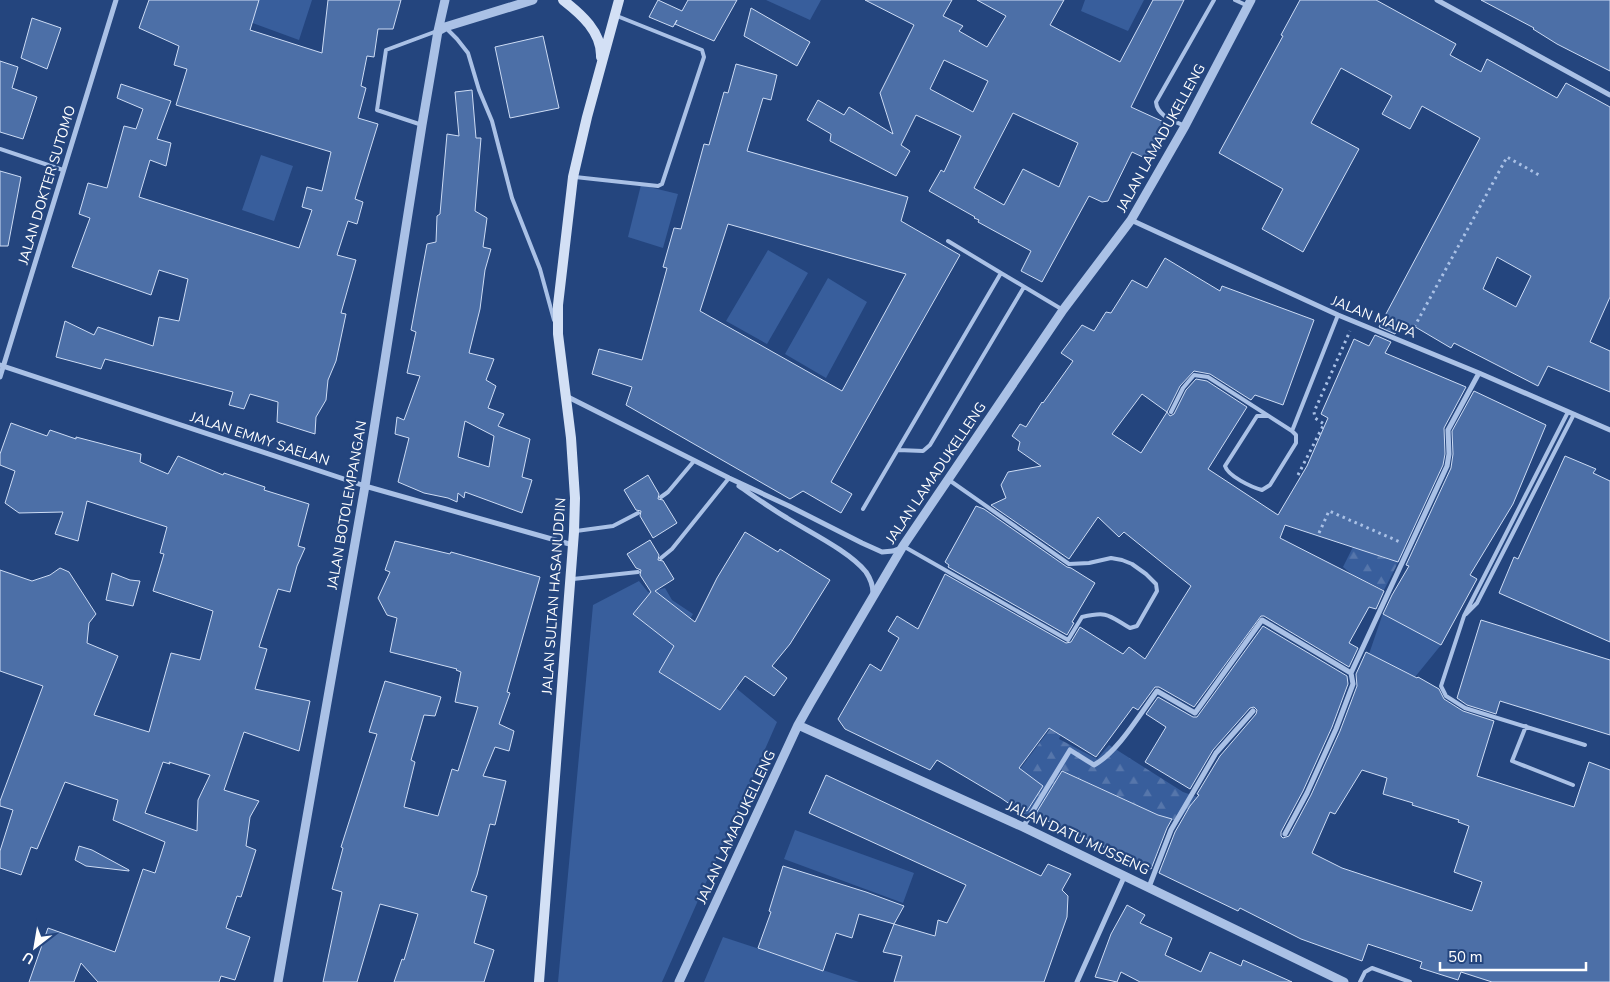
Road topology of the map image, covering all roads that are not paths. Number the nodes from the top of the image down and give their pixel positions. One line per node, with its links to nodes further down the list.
1 (116, 0): 17 (street, JALAN DOKTER SUTOMO)
2 (445, 0): 11 (street, JALAN BOTOLEMPANGAN)
3 (533, 0): 11 (street)
4 (563, 0): 12 (main road)
5 (619, 0): 10 (main road, JALAN SULTAN HASANUDDIN)
6 (1214, 0): 15 (lane)
7 (1235, 0): 9 (lane)
8 (1437, 0): 13 (street)
9 (1250, 3): 15 (street, JALAN LAMADUKELLENG)
10 (615, 15): 12 (main road, JALAN SULTAN HASANUDDIN); 18 (lane)
11 (441, 29): 14 (street, JALAN BOTOLEMPANGAN); 14 (lane); 25 (lane)
12 (601, 67): 18 (main road, JALAN SULTAN HASANUDDIN)
13 (1610, 95)
14 (422, 125): 39 (street, JALAN BOTOLEMPANGAN)
15 (1185, 126): 19 (street, JALAN LAMADUKELLENG)
16 (0, 149): 17 (lane)
17 (63, 170): 26 (street, JALAN DOKTER SUTOMO)
18 (573, 177): 25 (main road, JALAN SULTAN HASANUDDIN)
19 (1131, 220): 23 (street, JALAN LAMADUKELLENG); 24 (street, JALAN MAIPA)
20 (948, 241): 21 (lane)
21 (1001, 273): 22 (lane); 35 (lane)
22 (1024, 286): 23 (lane); 35 (lane)
23 (1063, 310): 38 (street, JALAN LAMADUKELLENG)
24 (1338, 315): 27 (street, JALAN MAIPA); 34 (lane)
25 (558, 334): 29 (main road, JALAN SULTAN HASANUDDIN)
26 (2, 366): 28 (street, JALAN DOKTER SUTOMO); 39 (street, JALAN EMMY SAELAN)
27 (1480, 373): 31 (street, JALAN MAIPA); 50 (street)
28 (0, 377)
29 (566, 396): 36 (street); 43 (main road, JALAN SULTAN HASANUDDIN)
30 (1171, 412): 32 (lane)
31 (1571, 413): 33 (street, JALAN MAIPA); 53 (lane)
32 (1268, 416): 34 (lane); 34 (lane)
33 (1610, 430)
34 (1292, 431)
35 (898, 450): 41 (lane)
36 (694, 460): 37 (street); 40 (lane)
37 (728, 478): 45 (street); 46 (lane); 49 (street)
38 (948, 479): 45 (street, JALAN LAMADUKELLENG); 45 (lane)
39 (365, 486): 44 (street, JALAN EMMY SAELAN); 60 (street, JALAN BOTOLEMPANGAN)
40 (661, 497)
41 (863, 509)
42 (638, 513): 43 (lane)
43 (574, 532): 44 (main road, JALAN SULTAN HASANUDDIN)
44 (573, 545): 48 (main road, JALAN SULTAN HASANUDDIN)
45 (903, 546): 49 (street, JALAN LAMADUKELLENG)
46 (661, 558)
47 (638, 572): 48 (lane)
48 (570, 579): 61 (main road, JALAN SULTAN HASANUDDIN)
49 (872, 599): 52 (street, JALAN LAMADUKELLENG)
50 (1351, 673): 56 (street); 57 (street)
51 (1253, 710): 59 (street)
52 (798, 725): 56 (street, JALAN DATU MUSSENG); 62 (street, JALAN LAMADUKELLENG)
53 (1526, 726): 54 (lane); 55 (lane)
54 (1585, 745)
55 (1573, 786)
56 (1023, 827): 58 (street, JALAN DATU MUSSENG)
57 (1285, 834)
58 (1125, 875): 59 (street, JALAN DATU MUSSENG); 63 (street)
59 (1149, 887): 64 (street, JALAN DATU MUSSENG)
60 (278, 982)
61 (539, 982)
62 (679, 982)
63 (1077, 982)
64 (1344, 982)
65 (1360, 982): 66 (lane)
66 (1410, 982)

